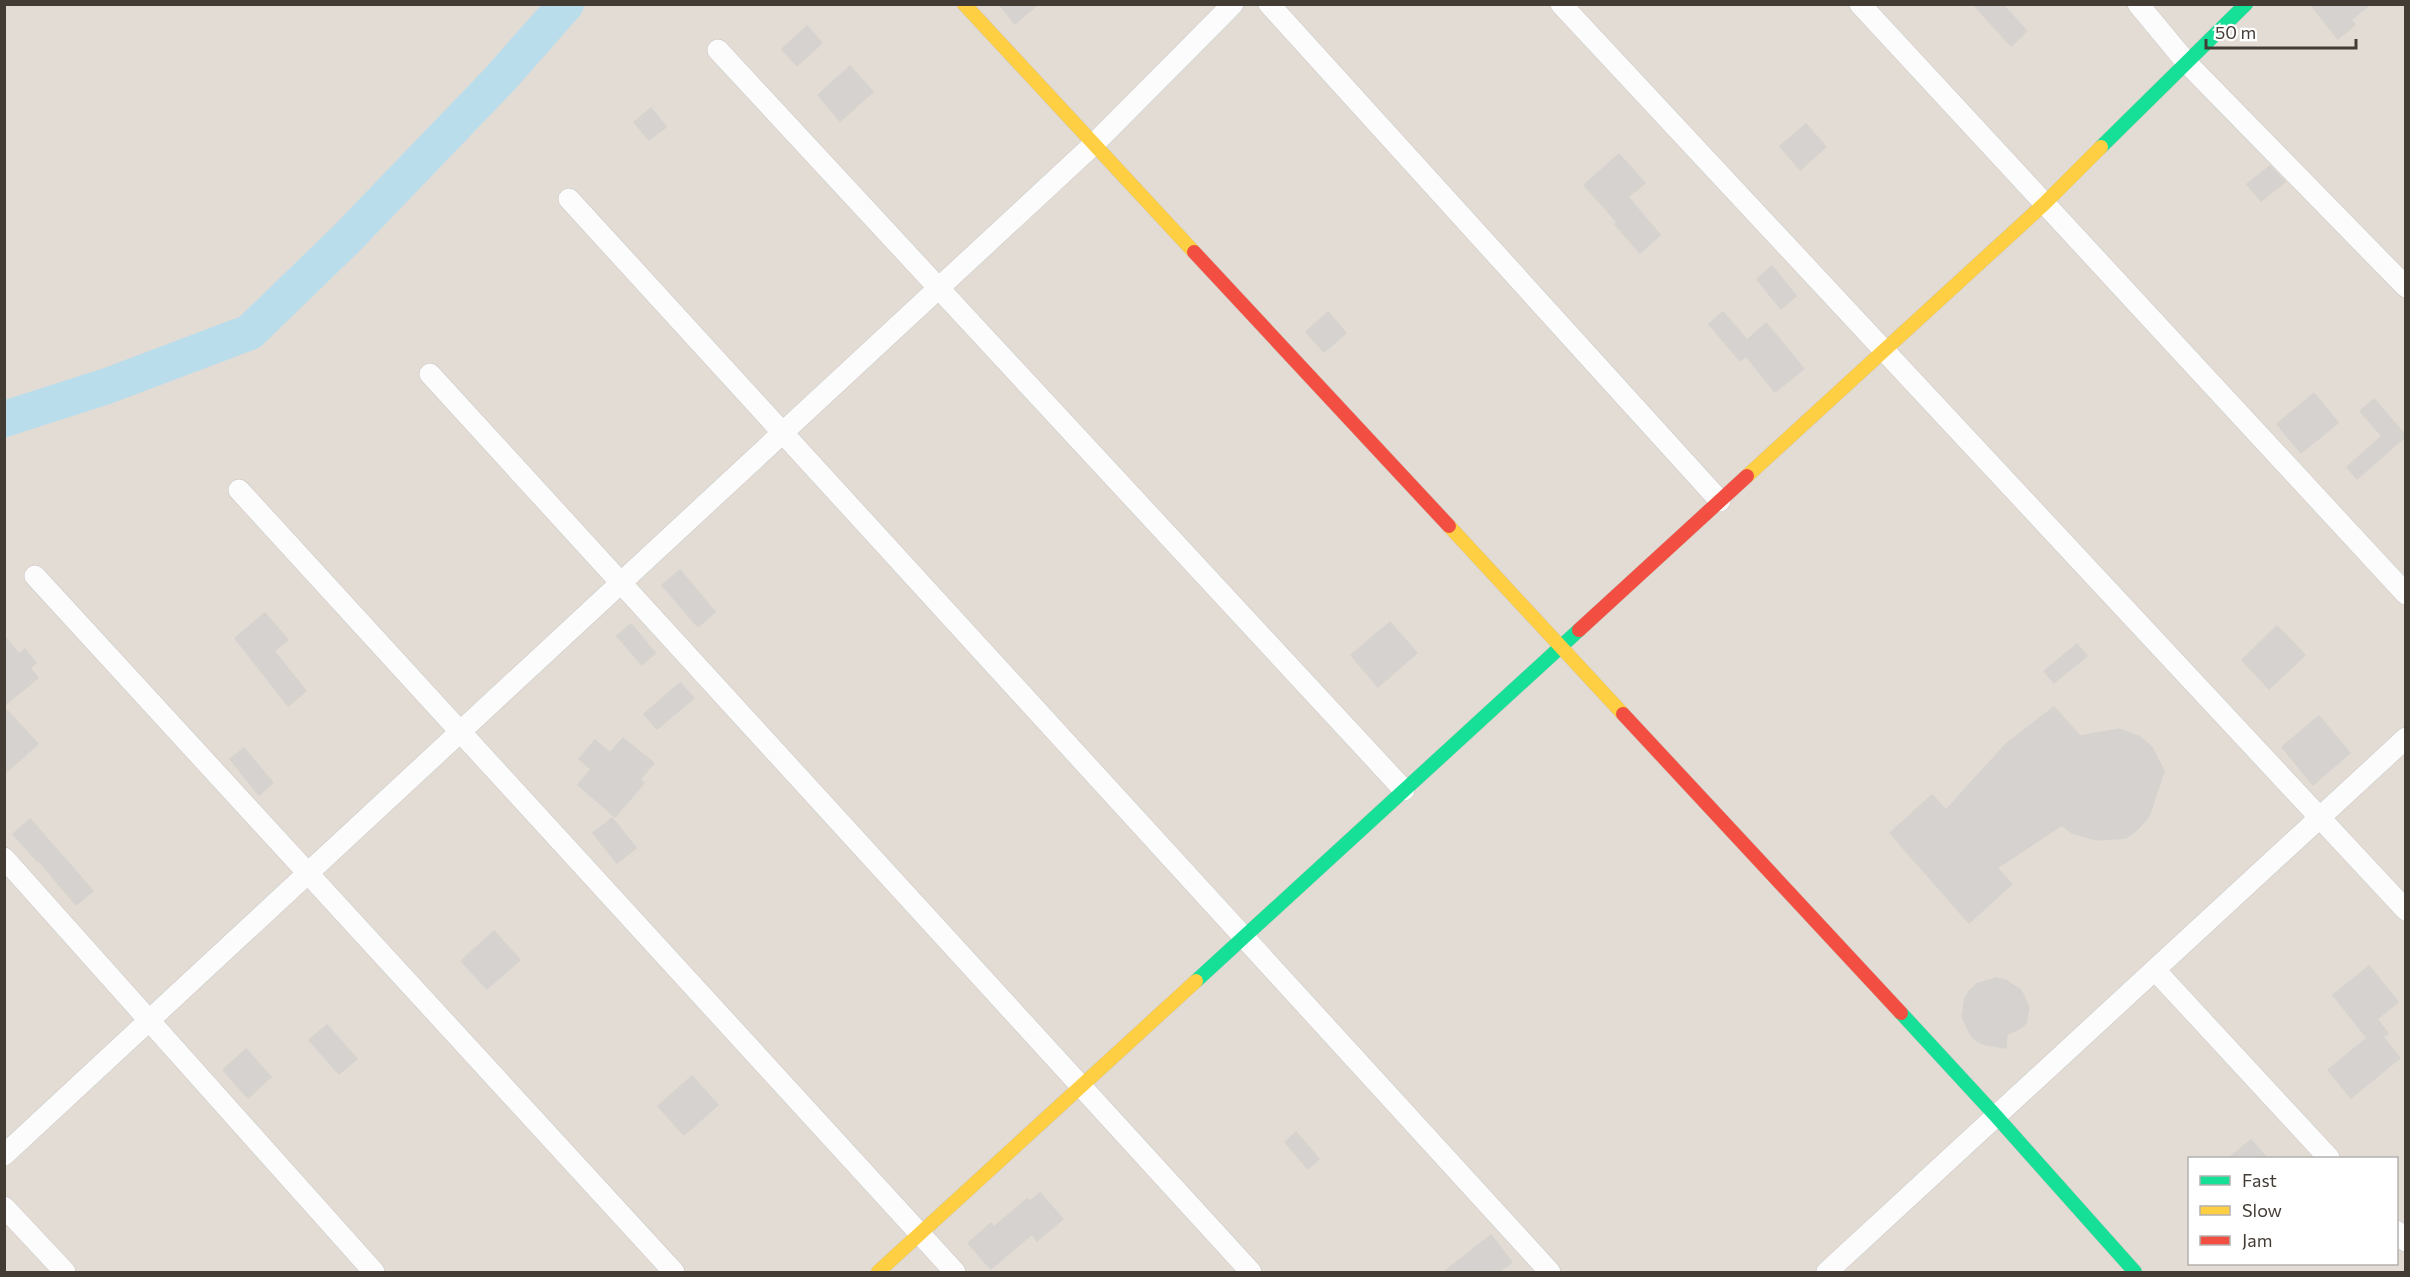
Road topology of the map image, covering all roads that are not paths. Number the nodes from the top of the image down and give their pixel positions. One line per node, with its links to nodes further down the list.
1 (964, 4): 10 (street)
2 (1233, 4): 10 (street)
3 (1269, 4): 19 (street)
4 (1561, 4): 15 (street)
5 (1860, 4): 12 (street)
6 (2138, 4): 9 (street)
7 (2246, 4): 9 (street)
8 (718, 50): 14 (street)
9 (2187, 63): 12 (street); 13 (street)
10 (1094, 144): 14 (street); 23 (street)
11 (569, 199): 17 (street)
12 (2044, 204): 15 (street); 22 (street)
13 (2406, 287)
14 (939, 288): 17 (street); 26 (street)
15 (1884, 350): 19 (street); 27 (street)
16 (430, 374): 21 (street)
17 (782, 434): 21 (street); 31 (street)
18 (239, 490): 24 (street)
19 (1720, 501): 23 (street)
20 (35, 576): 29 (street)
21 (620, 583): 24 (street); 34 (street)
22 (2406, 594)
23 (1561, 647): 26 (street); 35 (street)
24 (460, 732): 29 (street); 39 (street)
25 (2406, 738): 27 (street)
26 (1404, 790): 31 (street)
27 (2320, 818): 30 (street); 32 (street)
28 (4, 858): 33 (street)
29 (308, 873): 33 (street); 43 (street)
30 (2406, 910)
31 (1243, 938): 34 (street); 47 (street)
32 (2155, 970): 35 (street); 37 (street)
33 (149, 1020): 36 (street); 42 (street)
34 (1081, 1086): 39 (street); 46 (street)
35 (1996, 1116): 40 (street); 48 (street)
36 (4, 1155)
37 (2328, 1157)
38 (4, 1207): 41 (street)
39 (919, 1234): 44 (street); 45 (street)
40 (1832, 1271)
41 (65, 1272)
42 (374, 1272)
43 (674, 1272)
44 (878, 1272)
45 (955, 1272)
46 (1251, 1272)
47 (1550, 1272)
48 (2135, 1272)

